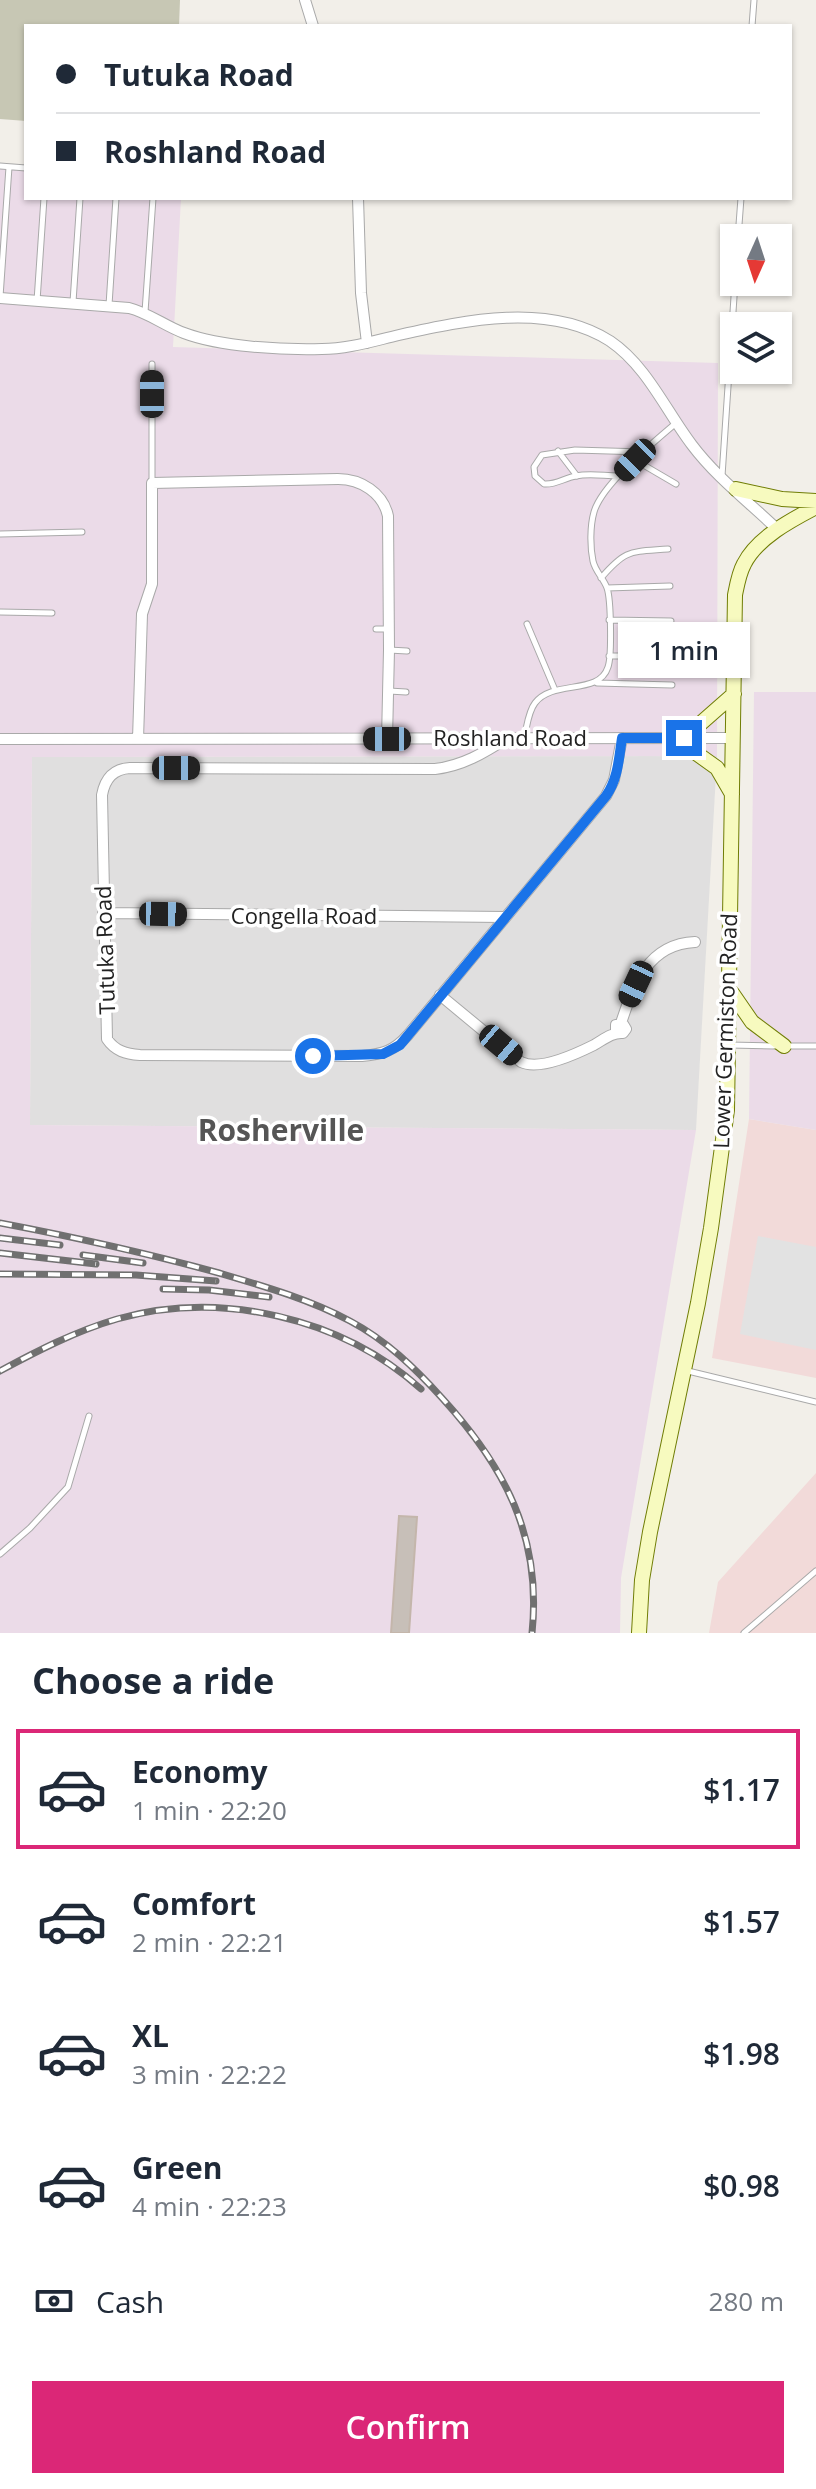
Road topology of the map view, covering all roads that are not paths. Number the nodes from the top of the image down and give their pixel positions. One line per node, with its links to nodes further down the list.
1 (305, 0): 3 (street)
2 (754, 0): 4 (lane)
3 (312, 24)
4 (752, 24)
5 (0, 166): 6 (lane)
6 (9, 167): 7 (lane); 16 (lane)
7 (24, 168)
8 (44, 200): 17 (lane)
9 (80, 200): 18 (lane)
10 (116, 200): 19 (lane)
11 (153, 200): 20 (lane)
12 (358, 200): 21 (street)
13 (741, 200): 14 (lane)
14 (739, 224)
15 (734, 296): 29 (lane)
16 (0, 298): 17 (street)
17 (37, 302): 18 (street)
18 (73, 303): 19 (street)
19 (109, 305): 20 (street)
20 (145, 312): 21 (street)
21 (367, 343): 23 (street)
22 (152, 364): 30 (lane)
23 (677, 422): 25 (lane); 29 (street)
24 (558, 451): 25 (lane); 27 (lane); 27 (lane)
25 (643, 452): 26 (lane)
26 (635, 460): 28 (lane); 31 (lane)
27 (577, 476): 28 (lane)
28 (619, 476): 39 (lane)
29 (722, 477): 32 (street)
30 (152, 483): 47 (street); 65 (street)
31 (676, 484)
32 (736, 489): 33 (street); 35 (street)
33 (816, 501)
34 (816, 507): 35 (street, Lower Germiston Road)
35 (778, 530): 58 (street, Lower Germiston Road)
36 (82, 532): 37 (lane)
37 (0, 534)
38 (668, 549): 39 (lane)
39 (601, 578): 41 (lane)
40 (670, 586): 41 (lane)
41 (607, 588): 44 (lane)
42 (0, 612): 43 (lane)
43 (52, 613)
44 (609, 620): 45 (lane); 51 (lane)
45 (671, 621)
46 (527, 624): 55 (lane)
47 (389, 628): 48 (lane); 49 (street)
48 (376, 629)
49 (389, 650): 50 (lane); 56 (street)
50 (407, 651)
51 (609, 656): 52 (lane); 53 (lane)
52 (671, 656)
53 (595, 683): 54 (lane); 55 (lane)
54 (672, 685)
55 (555, 690): 61 (lane)
56 (388, 691): 57 (lane); 66 (street)
57 (406, 692)
58 (734, 694): 63 (street); 64 (street, Lower Germiston Road)
59 (2, 736): 65 (street, Roshland Road)
60 (507, 738): 61 (street, Roshland Road); 66 (street, Roshland Road); 68 (street, Tutuka Road)
61 (524, 738): 62 (street, Roshland Road)
62 (622, 738): 63 (street, Roshland Road); 69 (street, Tutuka Road)
63 (680, 738): 64 (street, Roshland Road); 67 (street)
64 (732, 738): 67 (street, Lower Germiston Road)
65 (138, 739): 66 (street, Roshland Road)
66 (387, 739)
67 (733, 795): 71 (street, Lower Germiston Road)
68 (103, 913): 69 (street, Congella Road); 72 (street, Tutuka Road)
69 (505, 917): 72 (street, Tutuka Road)
70 (695, 942): 72 (street)
71 (729, 989): 73 (street, Lower Germiston Road); 74 (street)
72 (440, 995)
73 (730, 1045): 74 (lane); 76 (street, Lower Germiston Road)
74 (784, 1046): 75 (lane)
75 (816, 1046)
76 (683, 1369): 77 (lane); 81 (street, Lower Germiston Road)
77 (816, 1402)
78 (89, 1416): 79 (lane)
79 (0, 1554)
80 (816, 1571): 82 (lane)
81 (639, 1633)
82 (744, 1633)

